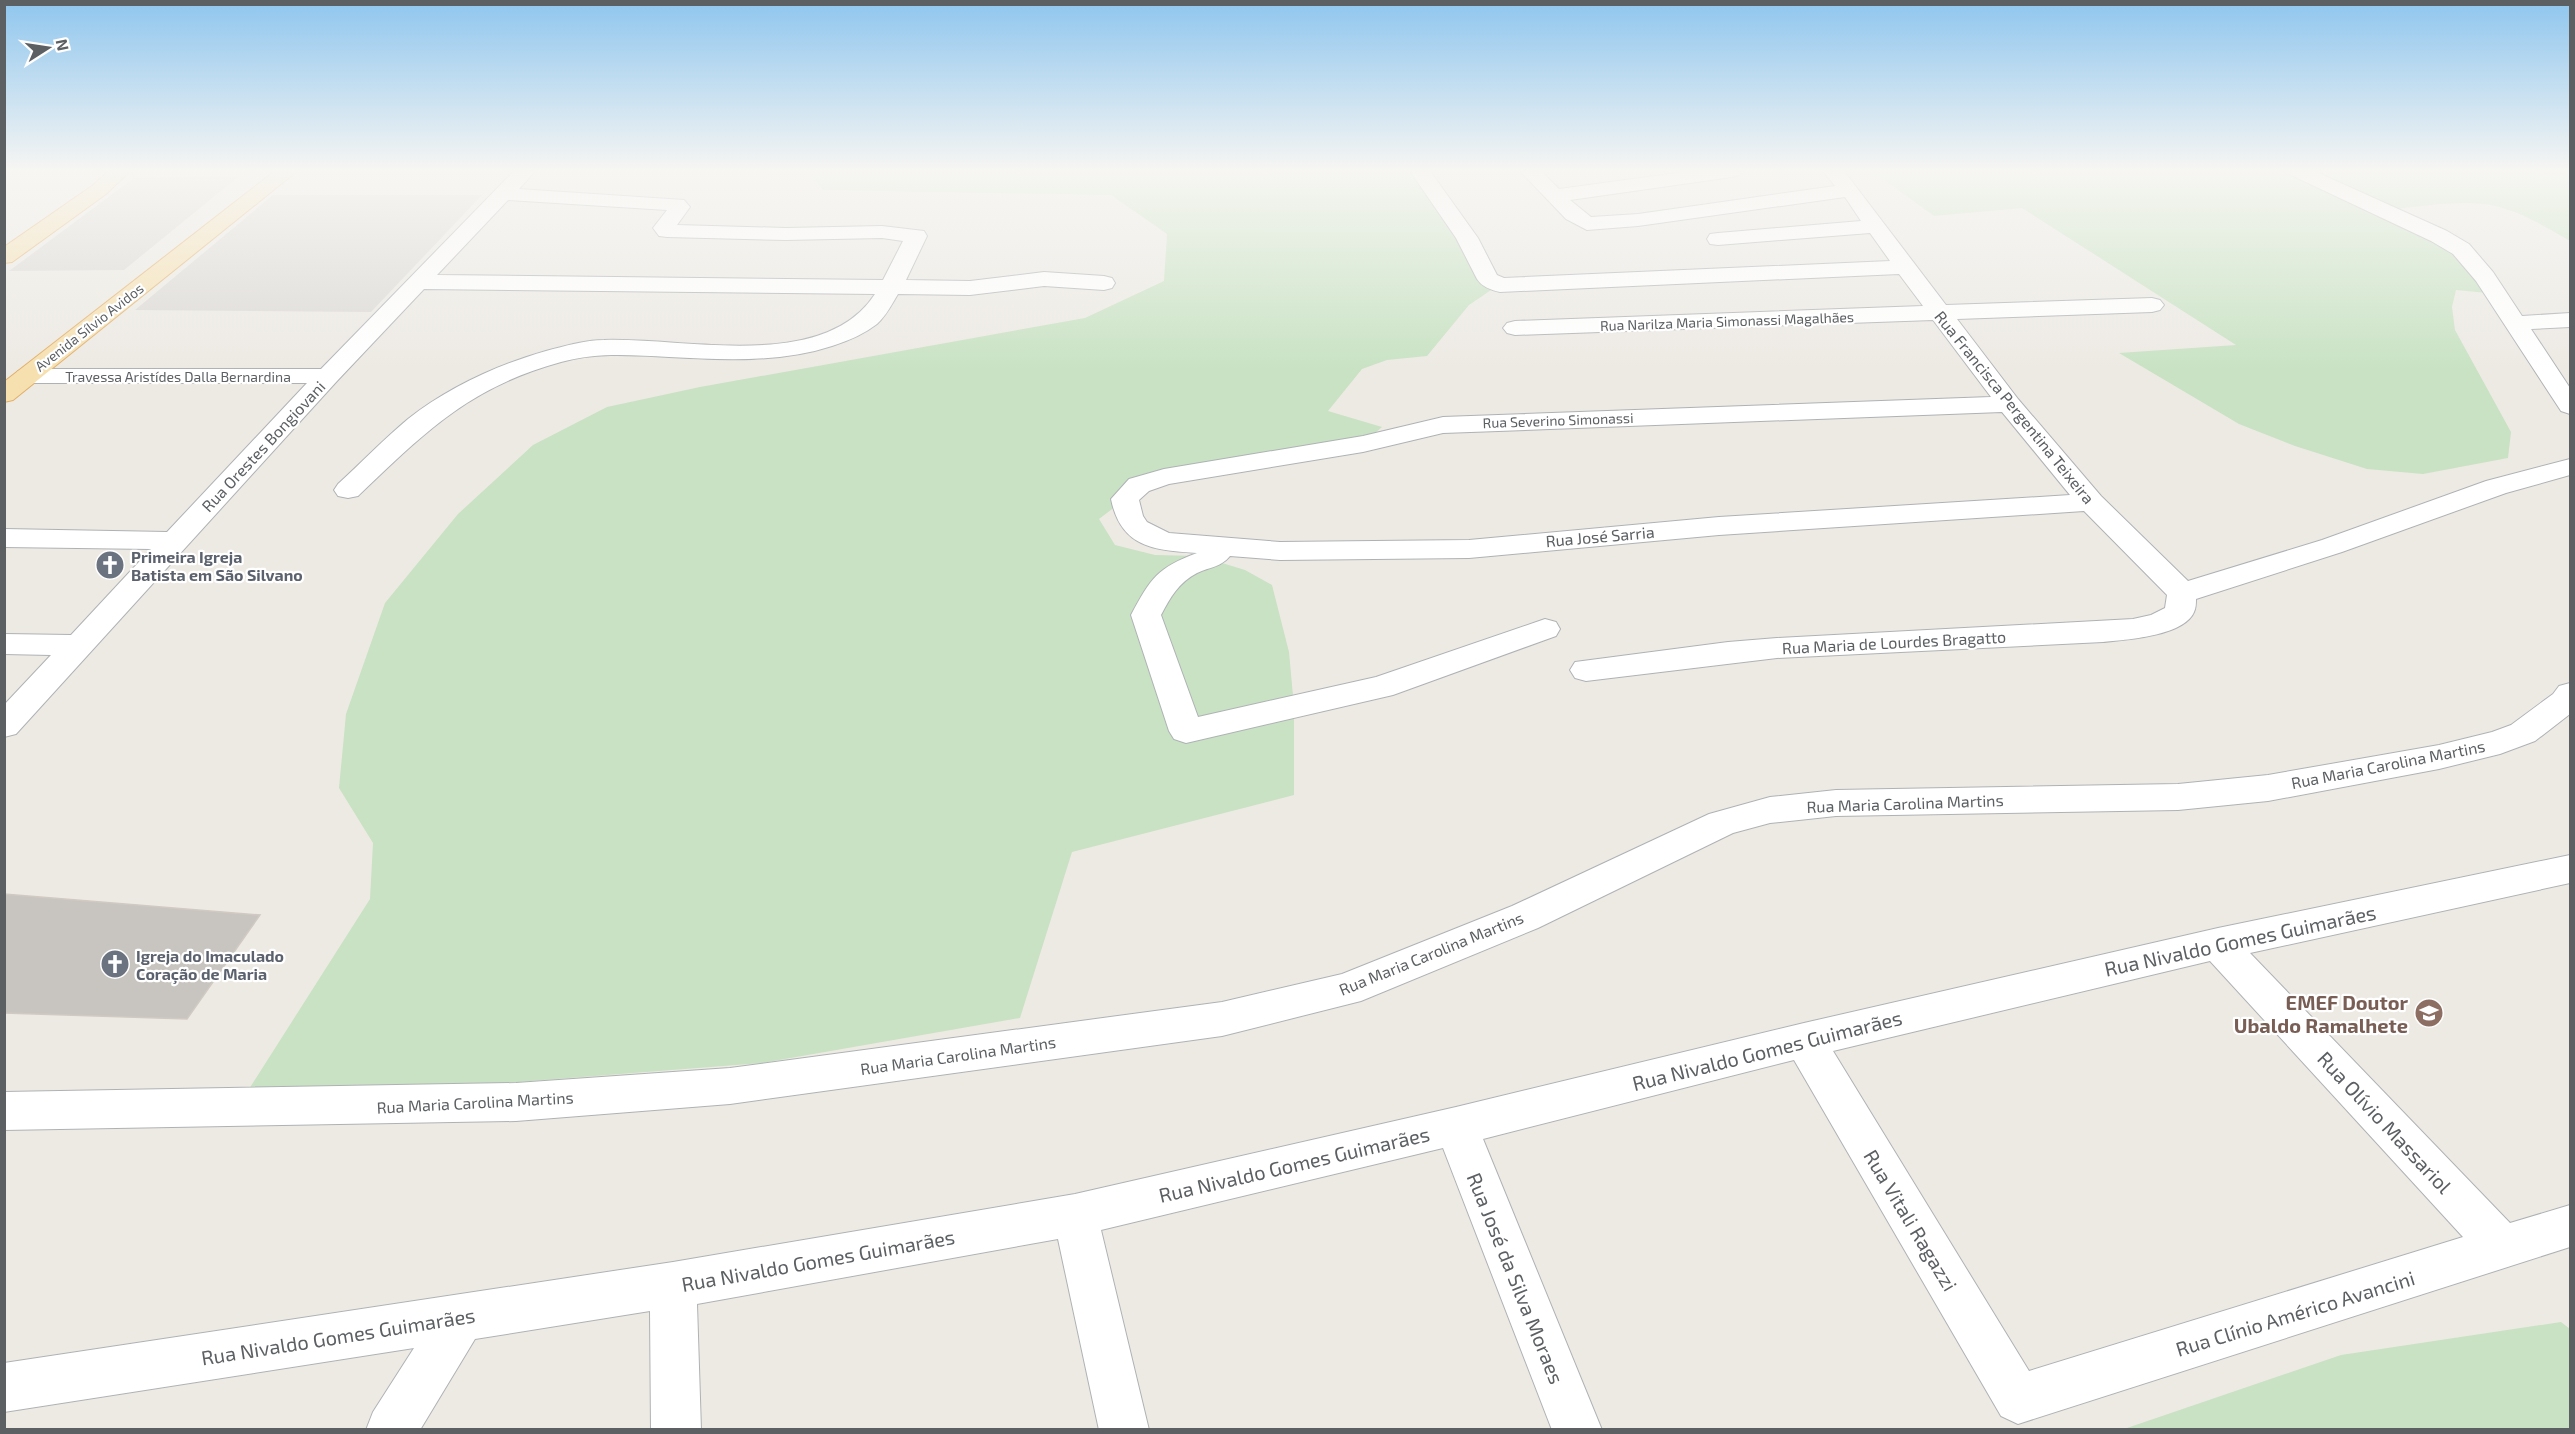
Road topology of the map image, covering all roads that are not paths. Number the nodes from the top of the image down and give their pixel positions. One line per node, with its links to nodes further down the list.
1 (31, 238): 8 (main road)
2 (202, 238): 18 (main road, Avenida Sílvio Avidos)
3 (461, 238): 10 (street, Rua Orestes Bongiovani)
4 (915, 238): 12 (street)
5 (1467, 238): 9 (street)
6 (1884, 238): 9 (street, Rua Francisca Pergentina Teixeira)
7 (2442, 238): 16 (street)
8 (4, 257)
9 (1905, 267): 14 (street, Rua Francisca Pergentina Teixeira)
10 (418, 282): 12 (street); 19 (street, Rua Orestes Bongiovani)
11 (1104, 282): 12 (street)
12 (890, 285): 24 (street)
13 (2151, 305): 14 (street, Rua Narilza Maria Simonassi Magalhães)
14 (1940, 313): 17 (street, Rua Narilza Maria Simonassi Magalhães); 21 (street, Rua Francisca Pergentina Teixeira)
15 (2571, 320): 16 (street)
16 (2515, 323): 22 (street)
17 (1515, 328)
18 (27, 376): 19 (street, Travessa Aristídes Dalla Bernardina); 20 (main road, Avenida Sílvio Avidos)
19 (328, 376): 28 (street, Rua Orestes Bongiovani)
20 (4, 395)
21 (2010, 404): 25 (street, Rua Francisca Pergentina Teixeira); 26 (street, Rua Severino Simonassi)
22 (2571, 406)
23 (2571, 467): 30 (street)
24 (348, 489)
25 (2091, 502): 29 (street, Rua José Sarria); 30 (street, Rua Francisca Pergentina Teixeira)
26 (1125, 506): 29 (street, Rua José Sarria)
27 (4, 538): 28 (street)
28 (175, 541): 33 (street, Rua Orestes Bongiovani)
29 (1222, 547): 31 (street)
30 (2182, 593): 34 (street, Rua Maria de Lourdes Bragatto)
31 (1545, 629)
32 (4, 644): 33 (street)
33 (79, 645): 36 (street, Rua Orestes Bongiovani)
34 (1586, 670)
35 (2569, 701): 40 (street, Rua Maria Carolina Martins)
36 (4, 726)
37 (2571, 869): 38 (street, Rua Nivaldo Gomes Guimarães)
38 (2218, 944): 39 (street, Rua Nivaldo Gomes Guimarães); 44 (street, Rua Olívio Massariol)
39 (1804, 1040): 41 (street, Rua Nivaldo Gomes Guimarães); 48 (street, Rua Vitali Ragazzi)
40 (4, 1111)
41 (1456, 1126): 42 (street, Rua Nivaldo Gomes Guimarães); 52 (street, Rua José da Silva Moraes)
42 (1075, 1215): 45 (street, Rua Nivaldo Gomes Guimarães); 51 (street)
43 (2571, 1226): 44 (street, Rua Clínio Américo Avancini)
44 (2503, 1248): 48 (street, Rua Clínio Américo Avancini)
45 (673, 1285): 46 (street, Rua Nivaldo Gomes Guimarães); 50 (street)
46 (462, 1316): 47 (street, Rua Nivaldo Gomes Guimarães); 49 (street)
47 (7, 1390)
48 (2018, 1399)
49 (391, 1430)
50 (676, 1430)
51 (1124, 1430)
52 (1577, 1430)

